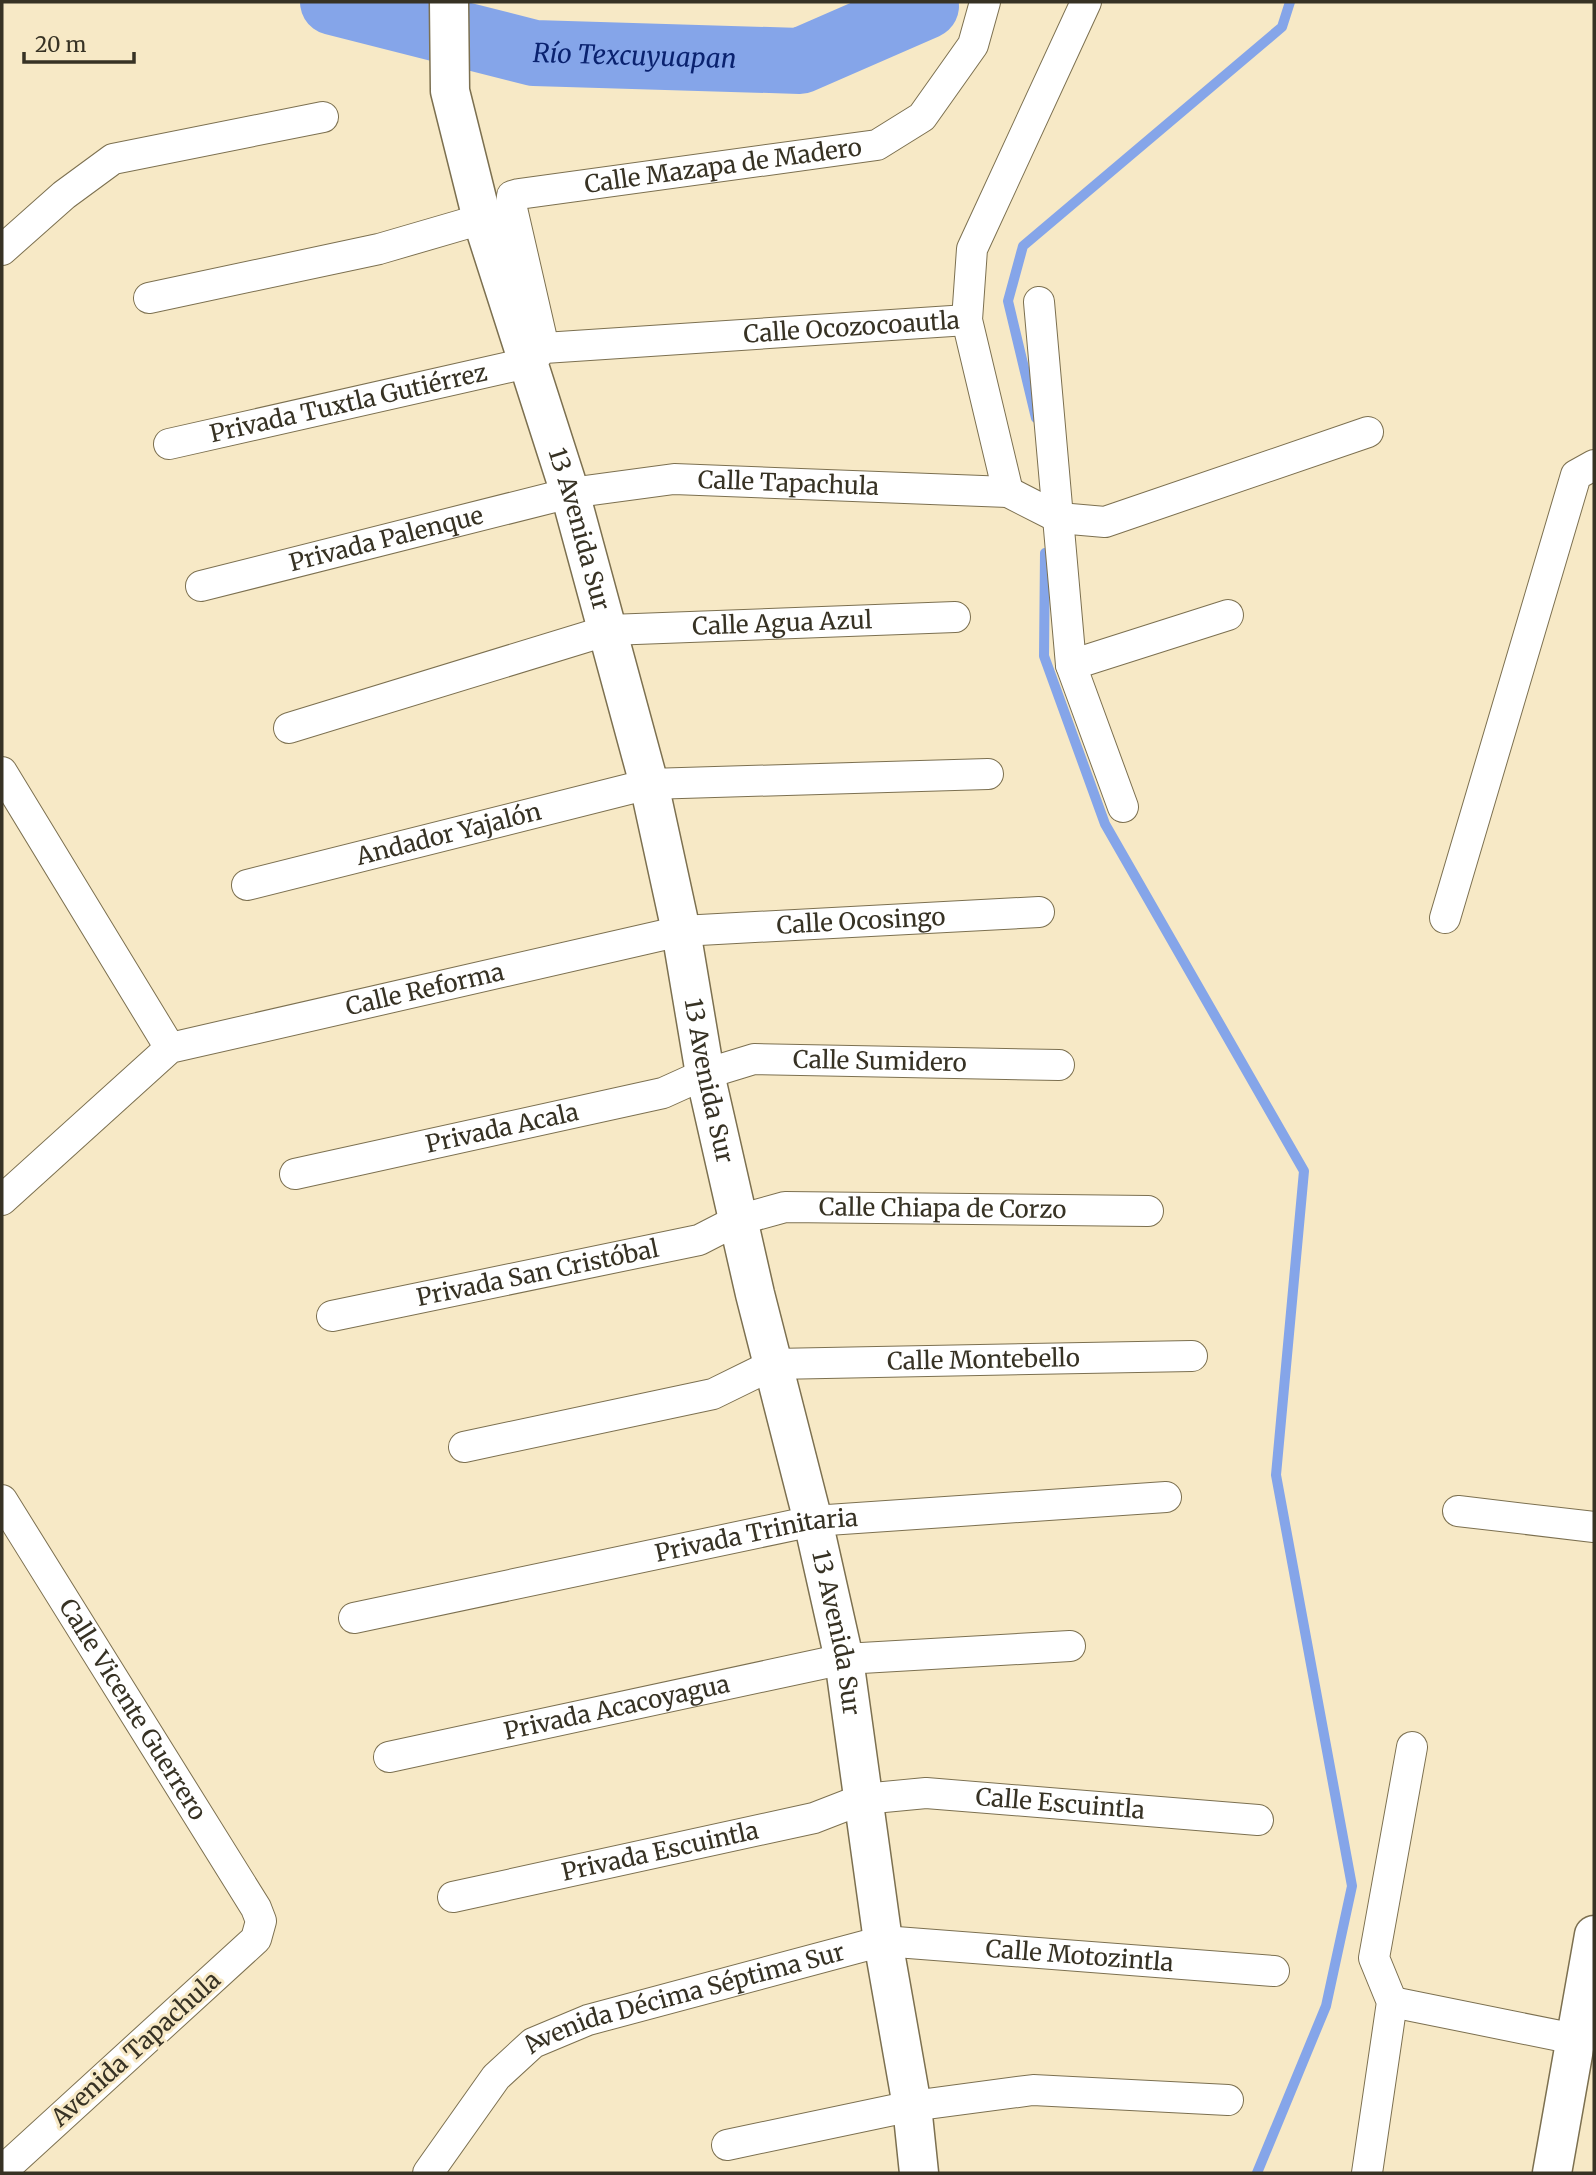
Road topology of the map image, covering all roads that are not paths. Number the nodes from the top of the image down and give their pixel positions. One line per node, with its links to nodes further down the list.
1 (985, 2): 5 (street, Calle Mazapa de Madero)
2 (1086, 2): 9 (street, Calle Ocozocoautla)
3 (449, 6): 5 (street, 13 Avenida Sur)
4 (323, 117): 6 (street)
5 (497, 208): 7 (street, Calle Mazapa de Madero); 10 (street, 13 Avenida Sur)
6 (2, 250)
7 (149, 298)
8 (1039, 302): 16 (street)
9 (967, 320): 10 (street, Calle Ocozocoautla); 14 (street)
10 (535, 355): 12 (street, Privada Tuxtla Gutiérrez); 15 (street, 13 Avenida Sur)
11 (1367, 432): 16 (street)
12 (169, 444)
13 (1594, 465): 29 (street)
14 (1008, 492): 15 (street, Calle Tapachula); 16 (street)
15 (570, 493): 17 (street, Privada Palenque); 20 (street, 13 Avenida Sur)
16 (1059, 518): 21 (street)
17 (201, 586)
18 (1228, 615): 21 (street)
19 (955, 617): 20 (street, Calle Agua Azul)
20 (609, 630): 22 (street, Calle Agua Azul); 25 (street, 13 Avenida Sur)
21 (1071, 665): 26 (street)
22 (289, 728)
23 (2, 772): 31 (street)
24 (988, 774): 25 (street, Andador Yajalón)
25 (649, 784): 27 (street, Andador Yajalón); 30 (street, 13 Avenida Sur)
26 (1123, 807)
27 (247, 885)
28 (1039, 912): 30 (street, Calle Ocosingo)
29 (1445, 918)
30 (681, 931): 31 (street, Calle Reforma); 33 (street, 13 Avenida Sur)
31 (170, 1048): 35 (street)
32 (1059, 1065): 33 (street, Calle Sumidero)
33 (705, 1074): 34 (street, Privada Acala); 37 (street, 13 Avenida Sur)
34 (295, 1174)
35 (2, 1200)
36 (1148, 1211): 37 (street, Calle Chiapa de Corzo)
37 (738, 1220): 38 (street, Privada San Cristóbal); 40 (street, 13 Avenida Sur)
38 (332, 1316)
39 (1192, 1356): 40 (street, Calle Montebello)
40 (774, 1364): 41 (street); 45 (street, 13 Avenida Sur)
41 (464, 1447)
42 (1166, 1497): 45 (street, Privada Trinitaria)
43 (2, 1500): 55 (street, Calle Vicente Guerrero)
44 (1458, 1511): 46 (street)
45 (813, 1521): 47 (street, Privada Trinitaria); 49 (street, 13 Avenida Sur)
46 (1594, 1527)
47 (354, 1618)
48 (1070, 1647): 49 (street, Privada Acacoyagua)
49 (844, 1659): 51 (street, Privada Acacoyagua); 52 (street, 13 Avenida Sur)
50 (1412, 1747): 59 (street)
51 (389, 1758)
52 (863, 1799): 53 (street, Calle Escuintla); 54 (street, Privada Escuintla); 57 (street, 13 Avenida Sur)
53 (1258, 1820)
54 (453, 1897)
55 (261, 1921): 64 (street, Avenida Tapachula)
56 (1594, 1935): 60 (street)
57 (883, 1941): 58 (street, Calle Motozintla); 62 (street, 13 Avenida Sur); 65 (street, Avenida Décima Séptima Sur)
58 (1274, 1971)
59 (1392, 2001): 60 (street); 67 (street)
60 (1575, 2039): 68 (street)
61 (1228, 2100): 62 (street)
62 (912, 2106): 63 (street); 66 (street, 13 Avenida Sur)
63 (727, 2145)
64 (2, 2171)
65 (428, 2173)
66 (919, 2173)
67 (1367, 2173)
68 (1552, 2173)

